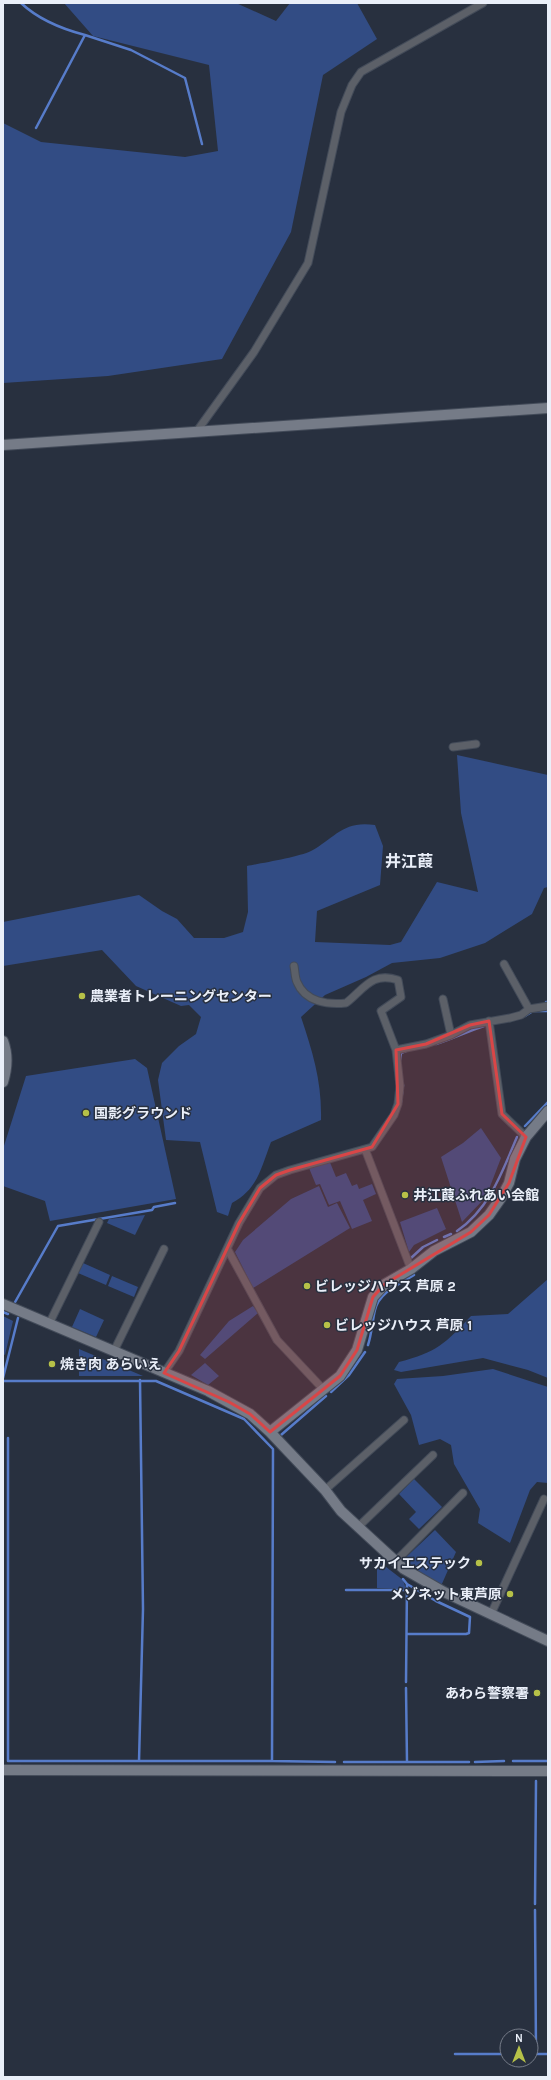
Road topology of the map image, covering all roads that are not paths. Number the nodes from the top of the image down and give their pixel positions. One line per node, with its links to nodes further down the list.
1 (483, 3): 3 (street)
2 (548, 408): 3 (street)
3 (197, 431): 4 (street)
4 (3, 445)
5 (476, 744): 6 (street)
6 (453, 746)
7 (504, 964): 11 (street)
8 (294, 966): 15 (street)
9 (443, 999): 13 (street)
10 (548, 1006): 11 (street)
11 (529, 1009): 12 (street)
12 (489, 1021): 13 (street); 18 (street)
13 (451, 1035): 15 (street)
14 (3, 1041): 16 (street)
15 (396, 1050): 19 (street)
16 (3, 1082)
17 (548, 1111): 18 (street)
18 (526, 1137): 23 (street)
19 (365, 1149): 22 (street); 23 (street)
20 (99, 1222): 25 (street)
21 (164, 1249): 26 (street)
22 (228, 1250): 27 (street); 28 (street)
23 (411, 1269): 28 (street)
24 (3, 1304): 25 (street)
25 (49, 1324): 26 (street)
26 (114, 1351): 27 (street)
27 (164, 1373): 30 (street)
28 (323, 1389): 30 (street)
29 (404, 1420): 32 (street)
30 (270, 1432): 32 (street)
31 (434, 1454): 35 (street)
32 (325, 1490): 35 (street)
33 (463, 1493): 36 (street)
34 (544, 1499): 37 (street)
35 (358, 1527): 36 (street)
36 (396, 1561): 37 (street)
37 (491, 1614): 38 (street)
38 (548, 1641)
39 (3, 1770): 40 (street)
40 (548, 1771)

